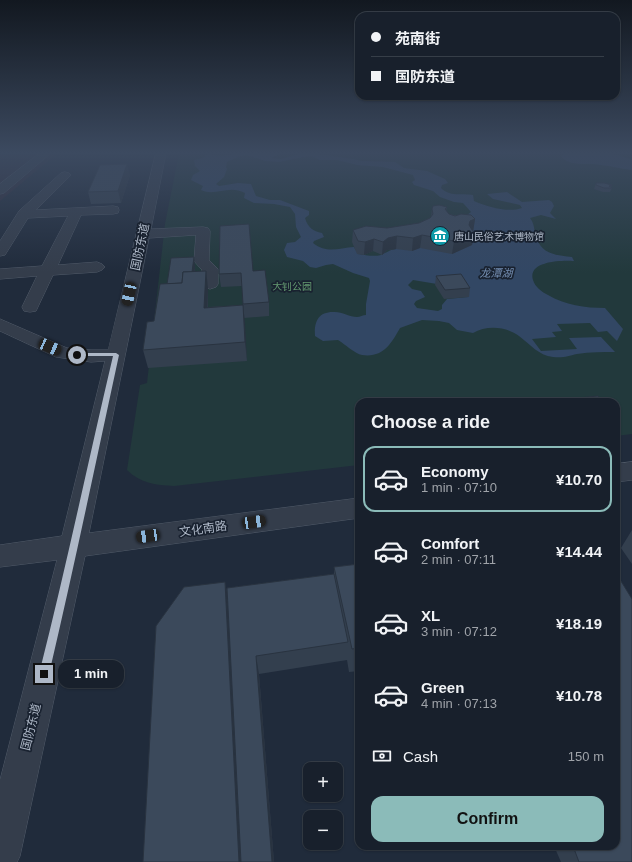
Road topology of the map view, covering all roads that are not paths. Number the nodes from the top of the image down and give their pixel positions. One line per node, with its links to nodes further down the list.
1 (46, 193): 5 (street)
2 (152, 193): 6 (street, 国防东道)
3 (113, 210): 4 (street)
4 (76, 212): 5 (street); 9 (street)
5 (24, 214): 7 (street)
6 (143, 234): 11 (street); 16 (street, 国防东道)
7 (0, 252)
8 (98, 267): 9 (street)
9 (48, 270): 10 (street); 12 (street)
10 (0, 274)
11 (210, 284)
12 (30, 307)
13 (0, 324): 14 (street)
14 (22, 335): 15 (street); 16 (street)
15 (0, 337)
16 (116, 355): 20 (street, 国防东道)
17 (632, 471): 18 (street)
18 (620, 472)
19 (355, 509): 20 (street, 文化南路)
20 (73, 547): 21 (street, 文化南路); 22 (street, 国防东道)
21 (0, 556)
22 (0, 856)

